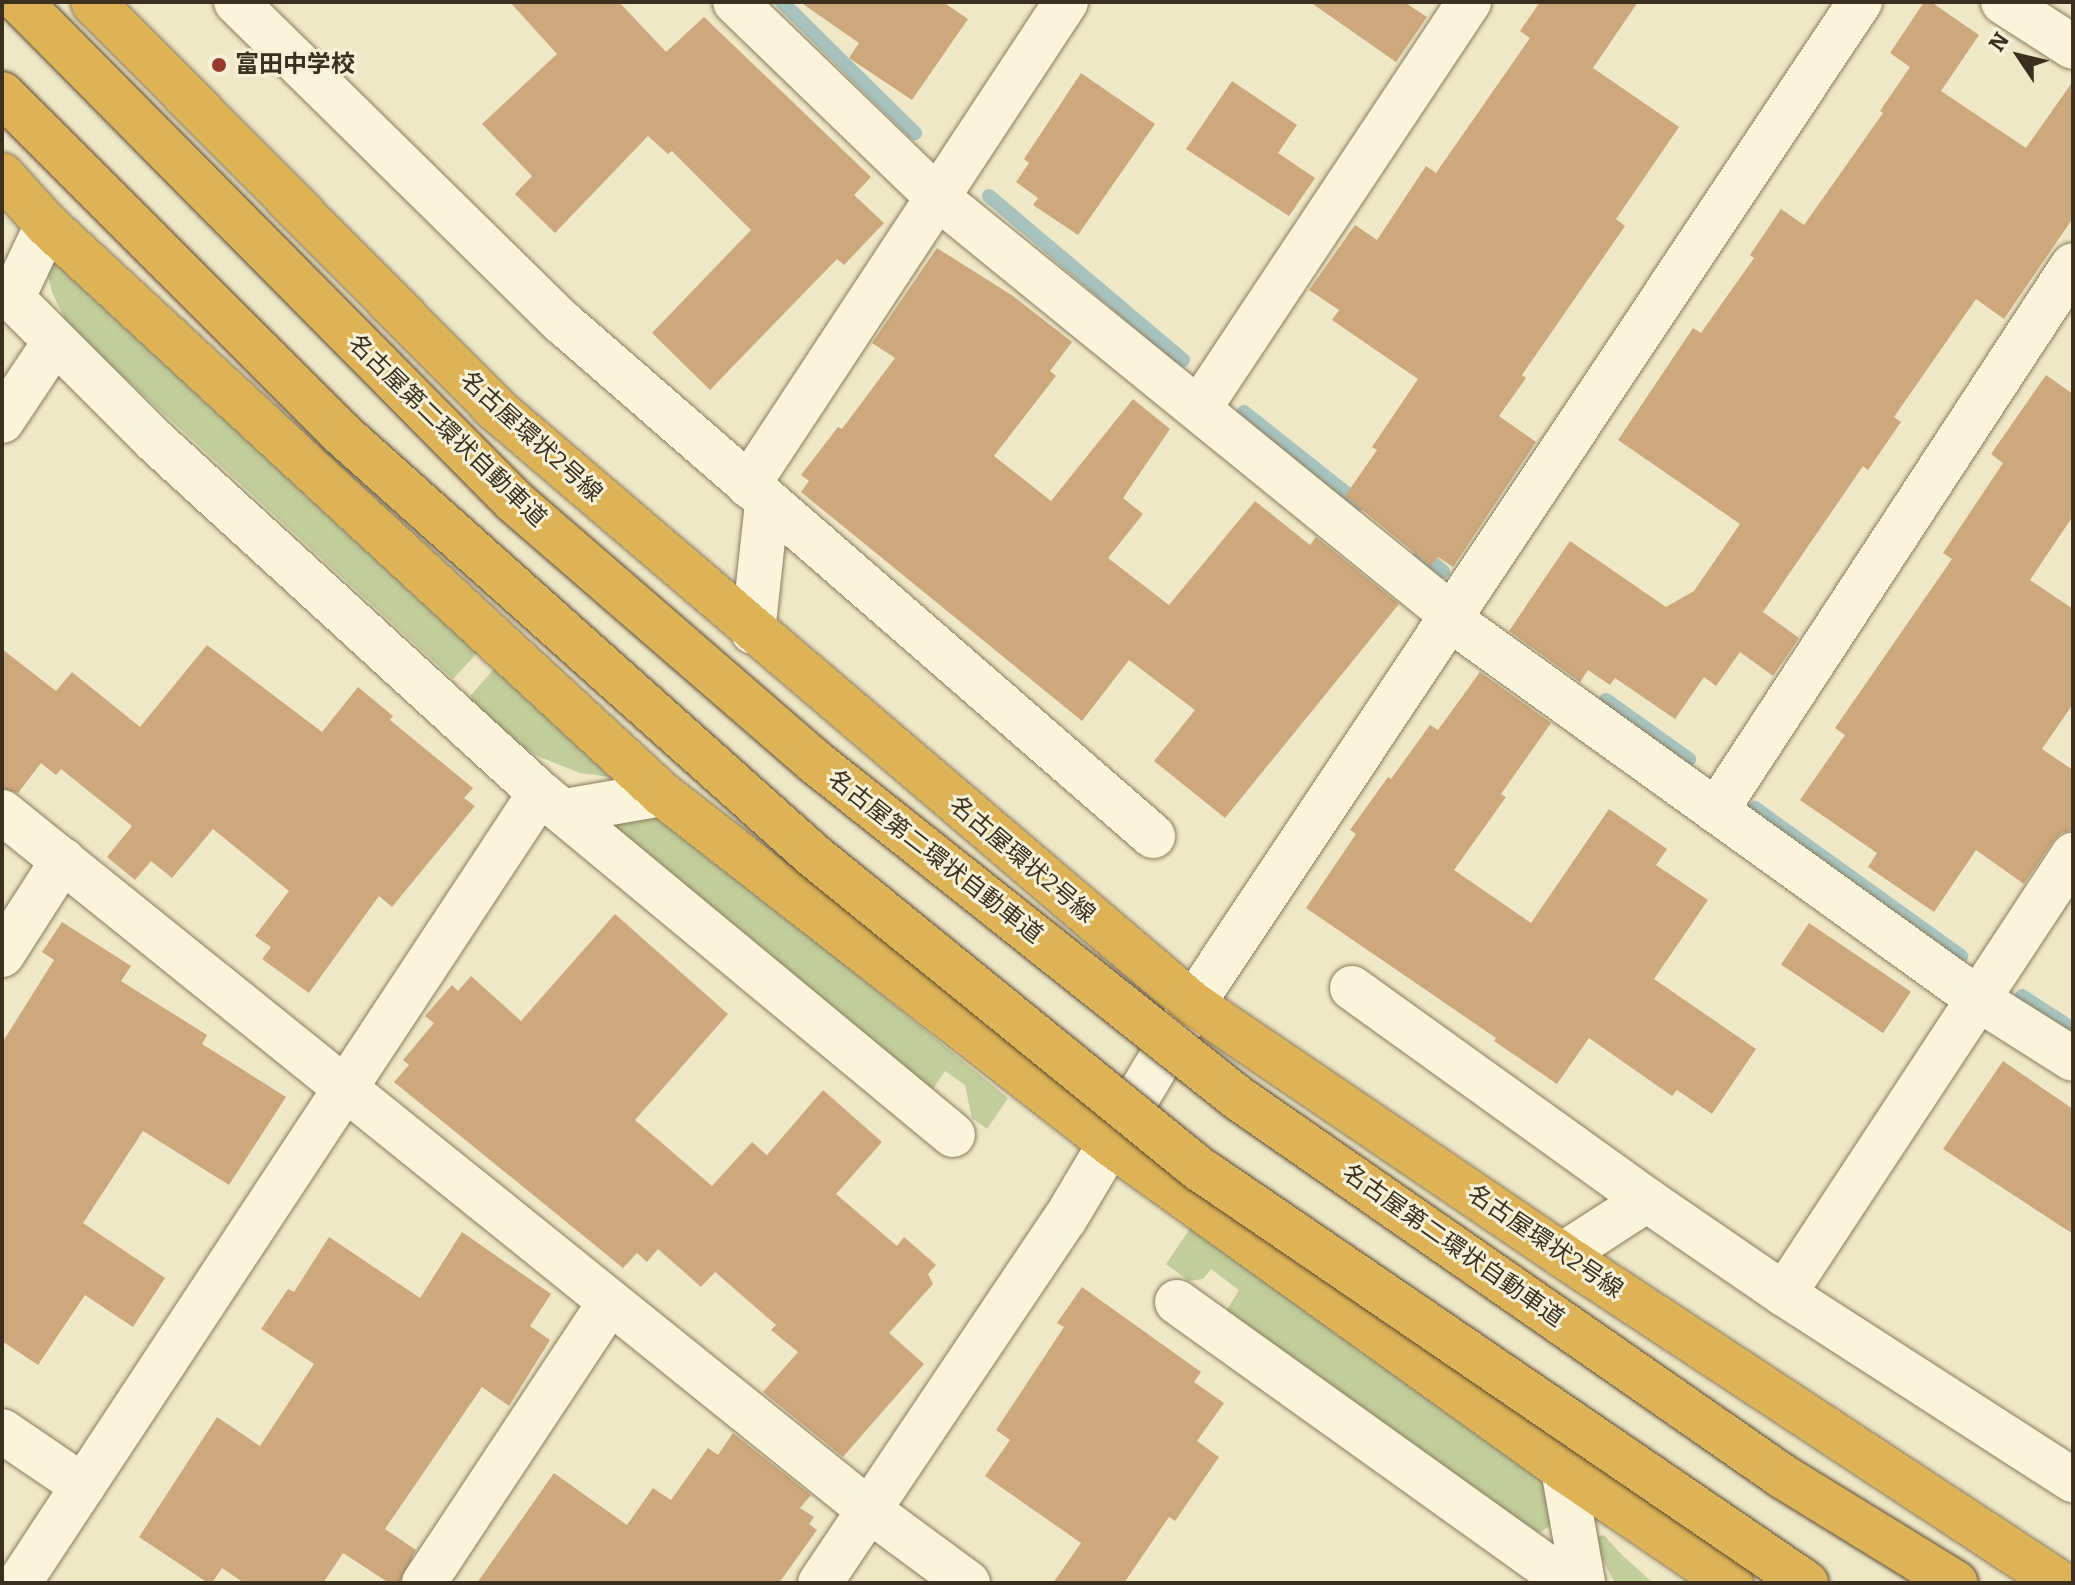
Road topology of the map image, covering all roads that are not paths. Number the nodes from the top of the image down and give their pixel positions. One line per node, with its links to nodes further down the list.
1 (20, 2): 55 (highway, 名古屋第二環状自動車道, bridge)
2 (93, 2): 21 (highway, 名古屋環状2号線)
3 (735, 2): 12 (street)
4 (1066, 2): 12 (street)
5 (1469, 2): 17 (street)
6 (1860, 2): 20 (street)
7 (2003, 2): 9 (street)
8 (259, 10): 19 (street)
9 (2073, 47)
10 (2, 94): 54 (highway, bridge)
11 (2, 175): 13 (highway)
12 (937, 197): 17 (street); 19 (street)
13 (47, 225): 15 (street); 22 (highway)
14 (2073, 265): 24 (street)
15 (7, 294): 16 (street)
16 (54, 343): 18 (street); 23 (street)
17 (1200, 407): 20 (street)
18 (2, 421)
19 (757, 494): 21 (street); 26 (street)
20 (1452, 618): 24 (street); 32 (street)
21 (753, 632): 32 (highway, 名古屋環状2号線)
22 (662, 794): 23 (street); 36 (highway)
23 (552, 802): 34 (street); 35 (street)
24 (1716, 811): 31 (street)
25 (2, 812): 28 (street)
26 (1153, 836)
27 (2073, 855): 31 (street)
28 (63, 860): 29 (street); 34 (street)
29 (2, 955)
30 (1352, 988): 37 (street)
31 (1978, 999): 33 (street); 39 (street)
32 (1193, 1004): 36 (street); 38 (highway, 名古屋環状2号線)
33 (2073, 1059)
34 (347, 1087): 40 (street); 45 (street)
35 (953, 1135)
36 (1112, 1145): 43 (highway); 46 (street)
37 (1647, 1200): 38 (street); 39 (street)
38 (1562, 1255): 56 (highway, 名古屋環状2号線)
39 (1784, 1294): 44 (street)
40 (610, 1302): 46 (street); 48 (street)
41 (1177, 1302): 51 (street)
42 (2, 1431): 45 (street)
43 (1563, 1469): 52 (street); 53 (highway)
44 (2073, 1480)
45 (83, 1486): 47 (street)
46 (869, 1510): 49 (street); 50 (street)
47 (19, 1583)
48 (424, 1583)
49 (820, 1583)
50 (968, 1583)
51 (1570, 1583)
52 (1583, 1583)
53 (1731, 1583)
54 (1806, 1583)
55 (1956, 1583)
56 (2060, 1583)

